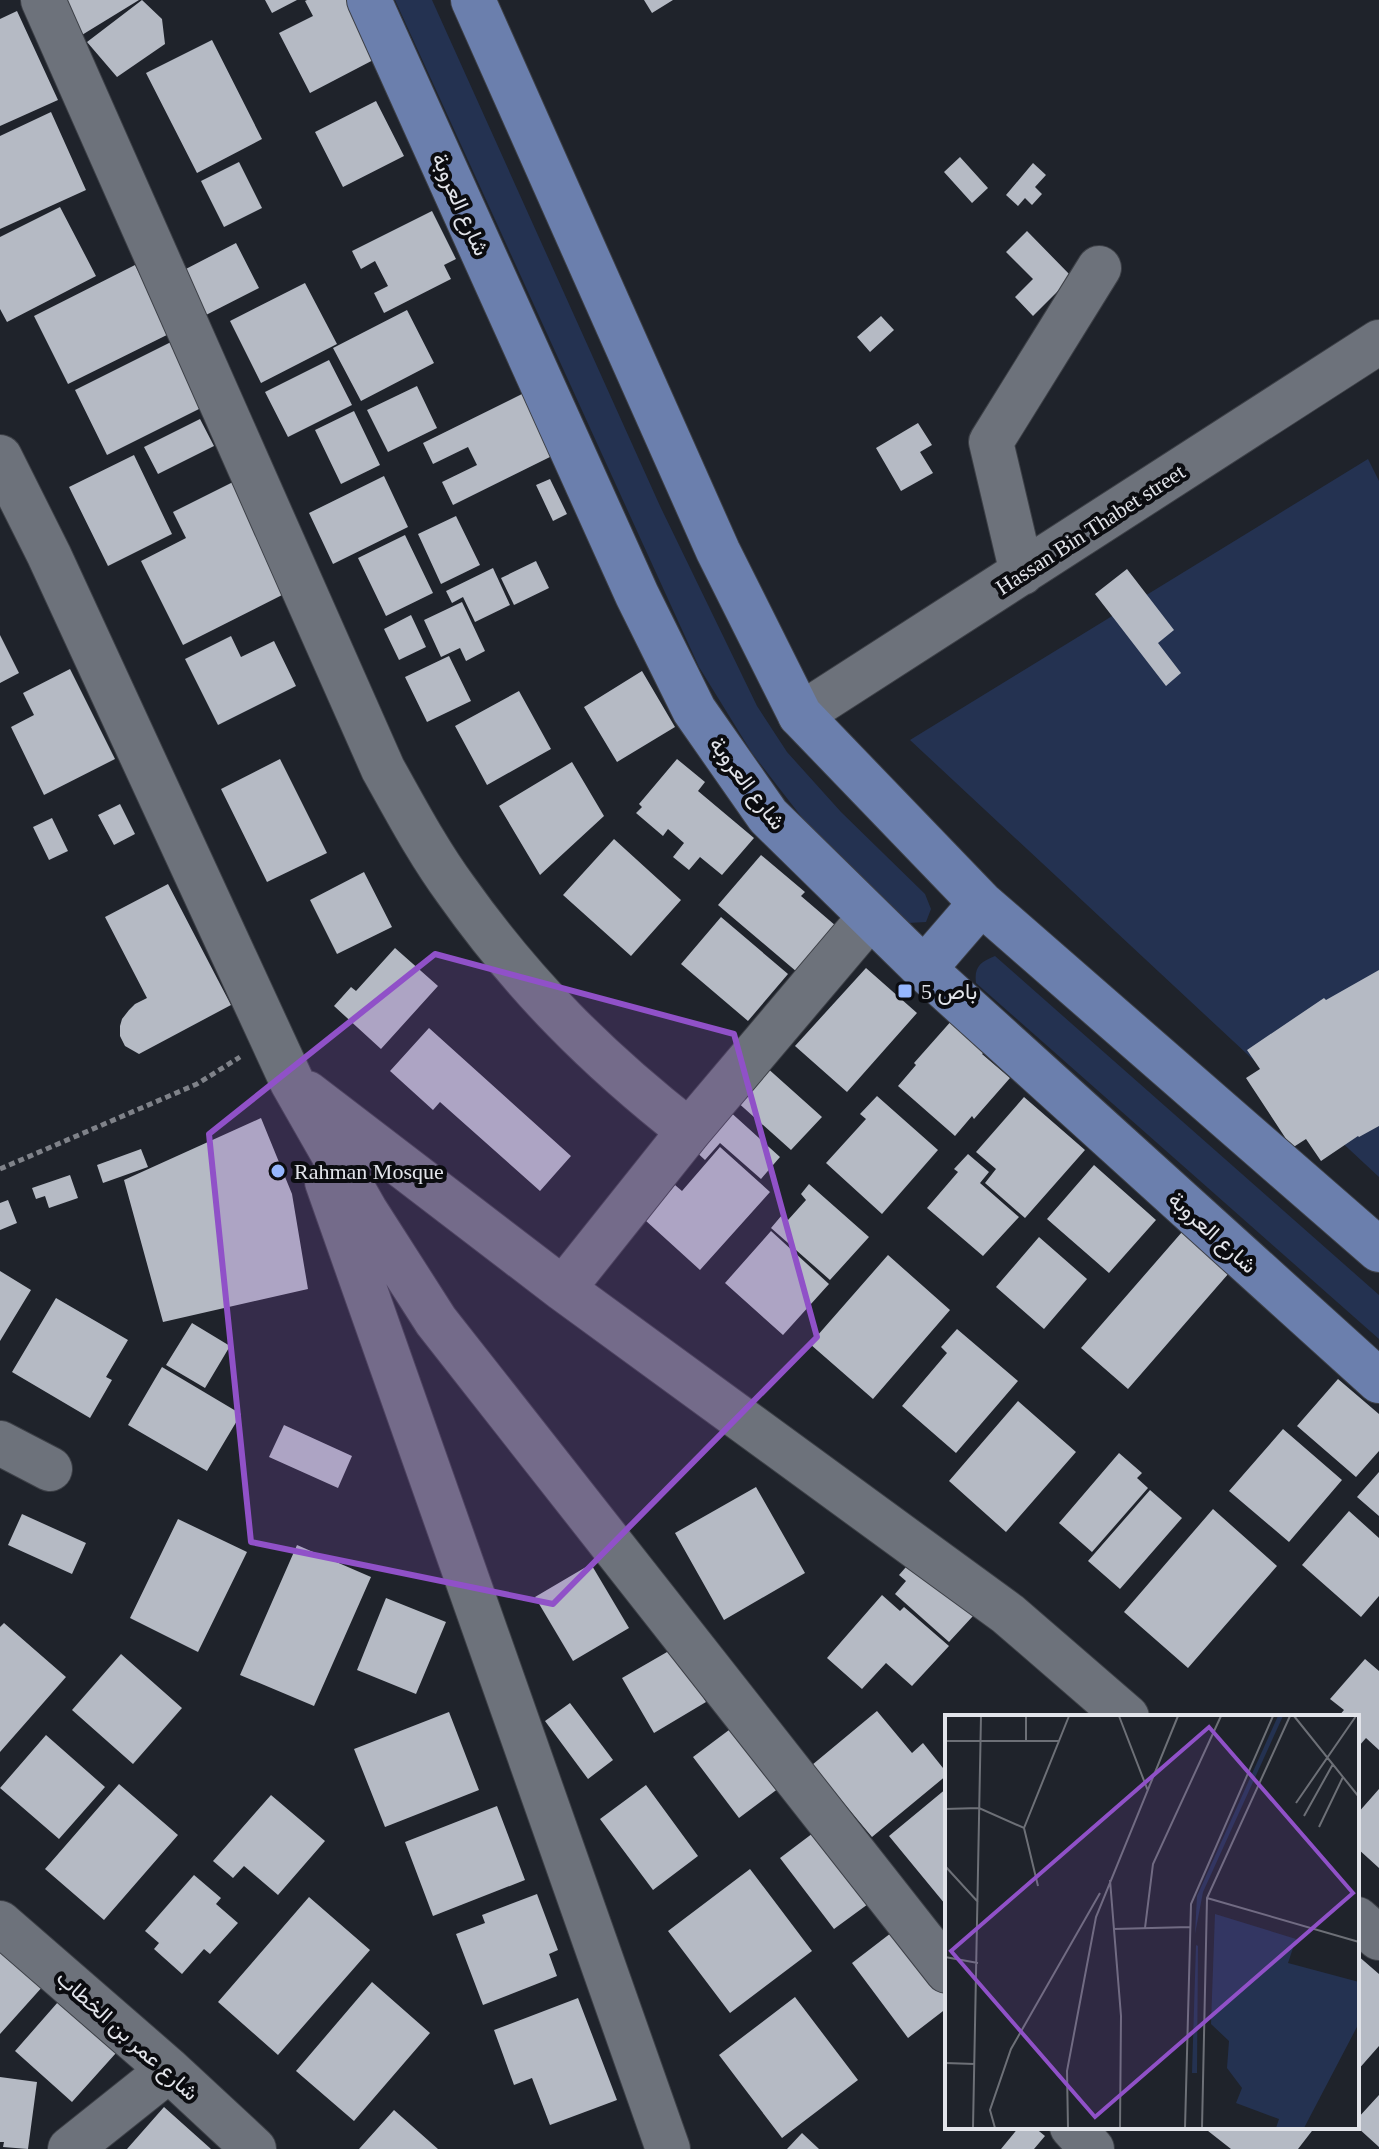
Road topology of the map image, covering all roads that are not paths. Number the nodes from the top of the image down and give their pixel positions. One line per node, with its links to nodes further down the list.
1 (43, 0): 15 (street)
2 (369, 0): 12 (main road, شارع العروبة)
3 (473, 0): 10 (main road)
4 (1099, 268): 9 (street)
5 (1379, 342): 9 (street, Hassan Bin Thabet street)
6 (0, 457): 8 (street)
7 (0, 537): 8 (street)
8 (49, 555): 14 (street)
9 (1022, 573): 10 (street, Hassan Bin Thabet street)
10 (800, 715): 11 (main road)
11 (981, 903): 13 (main road); 16 (main road)
12 (870, 917): 13 (main road, شارع العروبة); 15 (street)
13 (924, 969): 18 (main road, شارع العروبة)
14 (292, 1082): 17 (street); 25 (street); 30 (street)
15 (689, 1131): 17 (street)
16 (1379, 1250)
17 (563, 1289): 21 (street)
18 (1379, 1381)
19 (0, 1443): 20 (street)
20 (50, 1469)
21 (1125, 1715)
22 (1359, 1921): 24 (street)
23 (0, 1923): 26 (street, شارع عمر بن الخطاب)
24 (1379, 1938)
25 (945, 1968)
26 (169, 2070): 28 (street); 29 (street, شارع عمر بن الخطاب)
27 (1074, 2129): 31 (street)
28 (70, 2149)
29 (254, 2149)
30 (668, 2149)
31 (1092, 2149)

